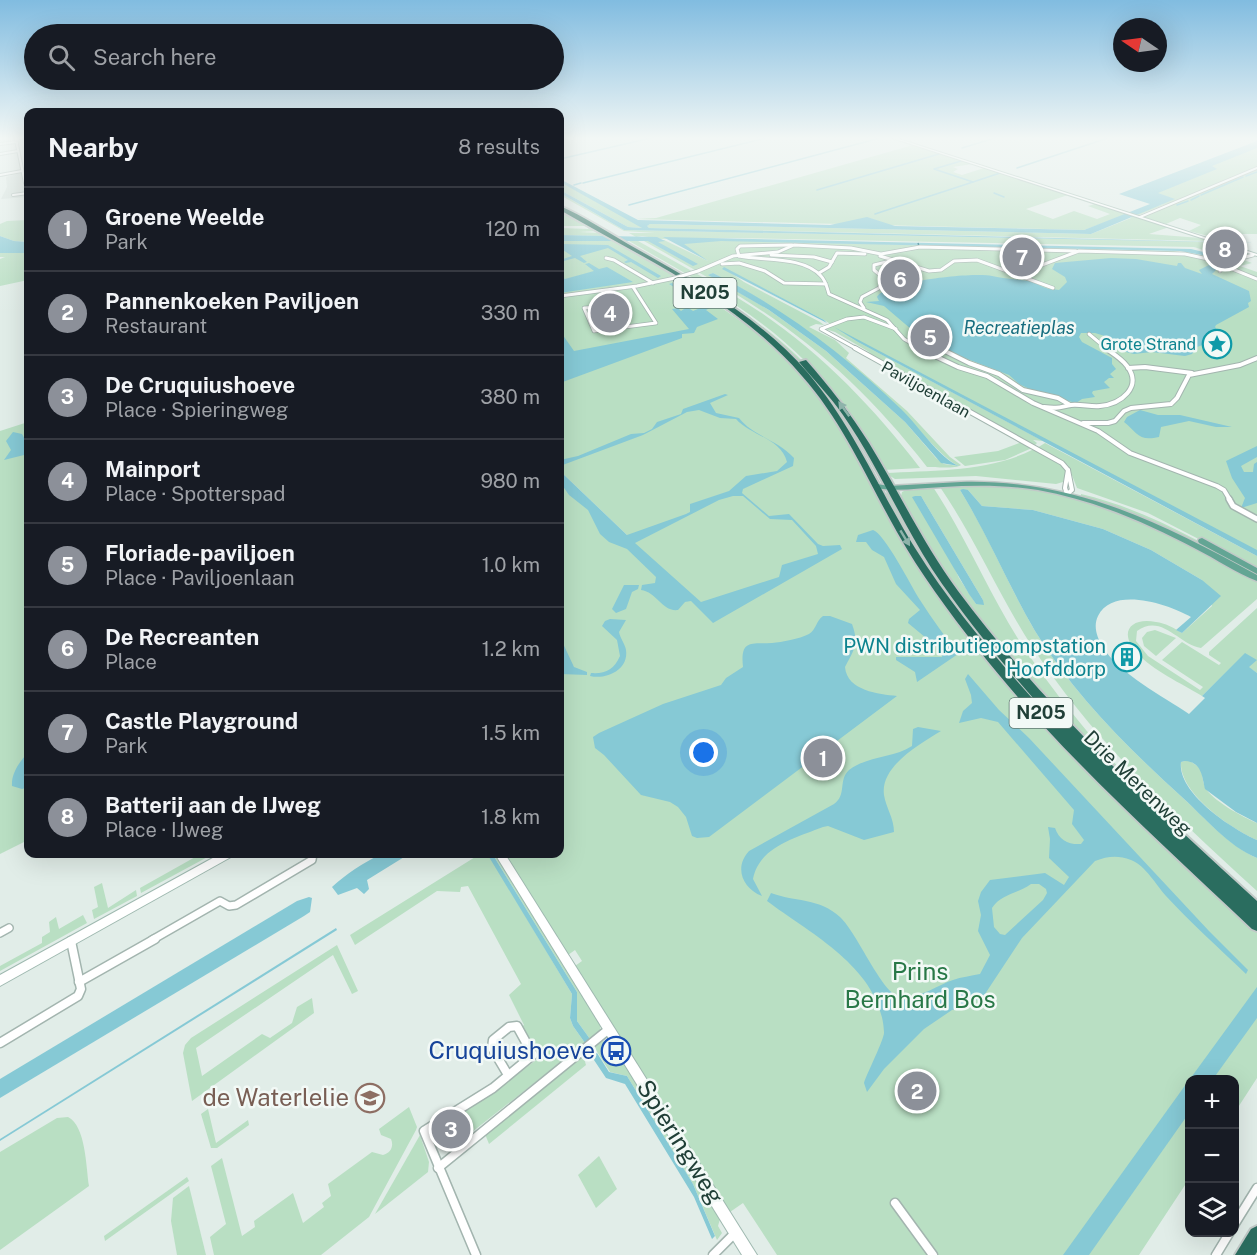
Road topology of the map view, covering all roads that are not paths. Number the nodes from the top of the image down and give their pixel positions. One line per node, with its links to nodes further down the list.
1 (1076, 197): 5 (street)
2 (1189, 197): 5 (street)
3 (564, 208): 6 (highway, Drie Merenweg / N205)
4 (564, 209): 6 (highway, Drie Merenweg / N205)
5 (1140, 217): 14 (street)
6 (620, 240): 44 (highway, Drie Merenweg / N205)
7 (794, 245): 8 (street); 11 (street); 15 (street)
8 (819, 246): 9 (street); 12 (street)
9 (850, 250): 12 (street); 13 (street)
10 (1076, 251): 13 (street); 19 (street); 23 (street)
11 (761, 254): 15 (street); 18 (street)
12 (834, 254): 18 (street)
13 (882, 255): 17 (street)
14 (1255, 255): 19 (street)
15 (739, 256): 20 (street); 22 (street)
16 (606, 258): 25 (street)
17 (895, 260): 23 (street); 30 (street)
18 (832, 262): 22 (street)
19 (1225, 263): 21 (street); 24 (street)
20 (716, 264): 25 (street, bridge); 26 (street)
21 (1220, 271)
22 (819, 273): 26 (street)
23 (1018, 274): 28 (street)
24 (1257, 279)
25 (653, 283): 27 (street)
26 (826, 284): 30 (street)
27 (633, 287): 29 (street); 31 (street)
28 (1053, 288)
29 (564, 296)
30 (864, 310): 33 (street)
31 (606, 311)
32 (861, 318): 33 (street); 45 (street, Paviljoenlaan)
33 (896, 329): 35 (street)
34 (1089, 334): 39 (street)
35 (906, 340): 36 (street); 37 (street)
36 (935, 357): 37 (street); 42 (street)
37 (958, 358): 41 (street)
38 (1257, 358): 40 (street)
39 (1128, 368): 40 (street); 41 (street)
40 (1196, 374): 43 (street)
41 (1070, 405): 42 (street)
42 (1038, 406): 43 (street)
43 (1075, 423): 46 (street)
44 (884, 486): 45 (main road); 52 (highway, Drie Merenweg / N205)
45 (1068, 491): 47 (main road); 48 (main road)
46 (1257, 519)
47 (1257, 571)
48 (1257, 578)
49 (221, 858): 56 (street)
50 (312, 858): 58 (street)
51 (502, 858): 59 (street, Spieringweg)
52 (1249, 908): 53 (highway, Drie Merenweg / N205)
53 (1257, 924)
54 (9, 928): 55 (street)
55 (0, 933)
56 (72, 941): 57 (street); 58 (street)
57 (0, 981)
58 (79, 982): 60 (street)
59 (609, 1029): 62 (street); 66 (street, Spieringweg)
60 (0, 1043)
61 (508, 1075): 61 (street); 62 (street)
62 (438, 1168): 69 (street)
63 (1257, 1188): 65 (street)
64 (895, 1203): 72 (street)
65 (1239, 1217)
66 (736, 1232): 70 (street); 71 (street, Spieringweg)
67 (1257, 1235): 74 (highway)
68 (1227, 1237): 73 (street)
69 (476, 1255)
70 (713, 1255)
71 (750, 1255)
72 (933, 1255)
73 (1216, 1255)
74 (1244, 1255)

